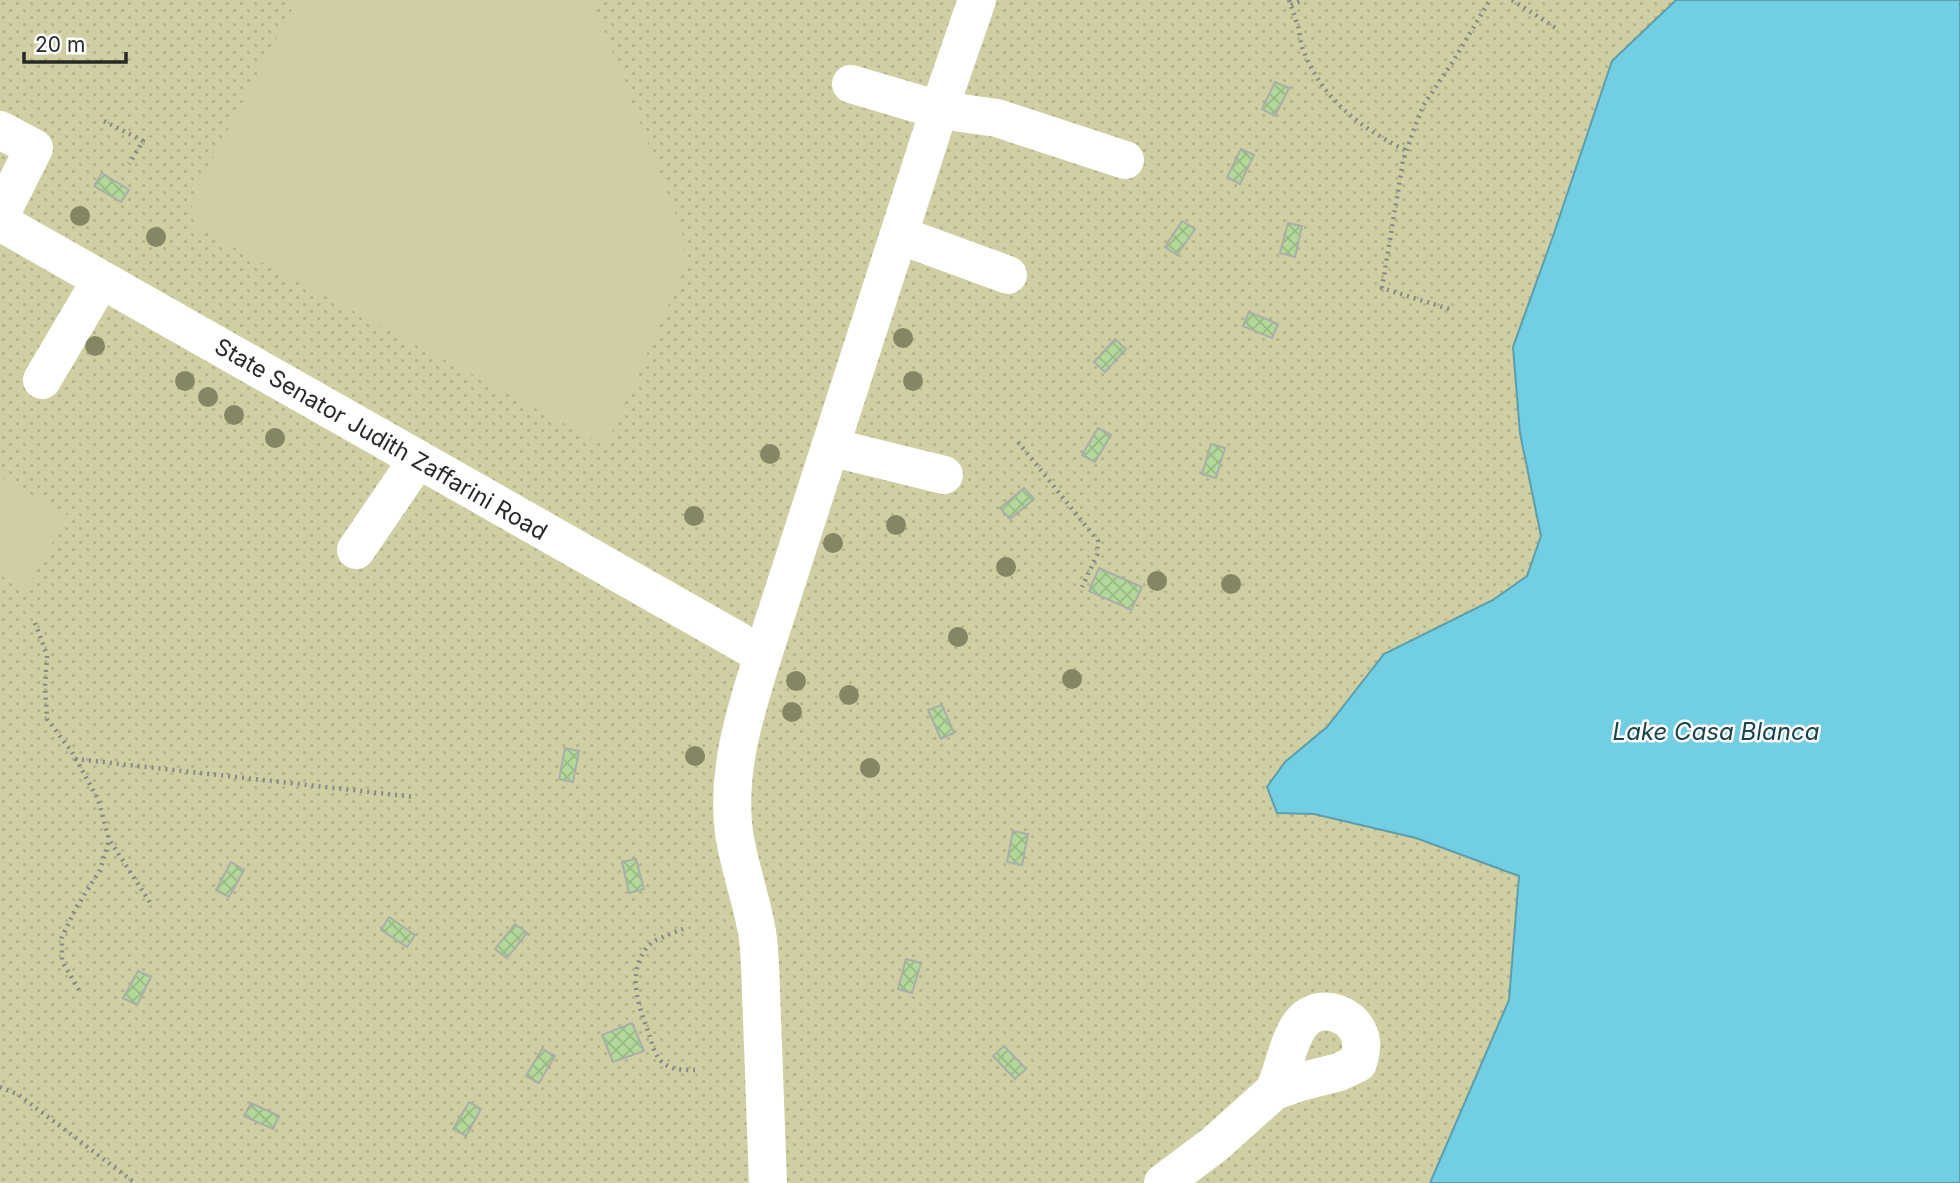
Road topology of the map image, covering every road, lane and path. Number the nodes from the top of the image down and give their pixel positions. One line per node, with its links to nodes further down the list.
1 (977, 0): 8 (street)
2 (1303, 0): 5 (path)
3 (1490, 0): 11 (path)
4 (1512, 0): 6 (path)
5 (1290, 3): 11 (path)
6 (1556, 28)
7 (851, 84): 8 (street)
8 (939, 110): 12 (street); 16 (street)
9 (104, 121): 13 (path)
10 (0, 130): 14 (street)
11 (1407, 151): 19 (path)
12 (1125, 160)
13 (130, 164)
14 (0, 216)
15 (0, 222): 18 (street, State Senator Judith Zaffarini Road)
16 (899, 235): 17 (street); 22 (street)
17 (1009, 275)
18 (101, 280): 20 (street); 23 (street, State Senator Judith Zaffarini Road)
19 (1449, 309)
20 (42, 380)
21 (1018, 442): 26 (path)
22 (830, 447): 24 (street); 28 (street)
23 (418, 459): 25 (street); 28 (street, State Senator Judith Zaffarini Road)
24 (944, 475)
25 (356, 550)
26 (1082, 587)
27 (35, 623): 29 (path)
28 (763, 655): 39 (street)
29 (75, 759): 30 (path); 31 (path)
30 (415, 797)
31 (109, 839): 32 (path); 34 (path)
32 (151, 904)
33 (683, 929): 35 (path)
34 (79, 990)
35 (695, 1070)
36 (0, 1087): 38 (path)
37 (1274, 1091): 40 (street)
38 (135, 1183)
39 (768, 1183)
40 (1163, 1183)

